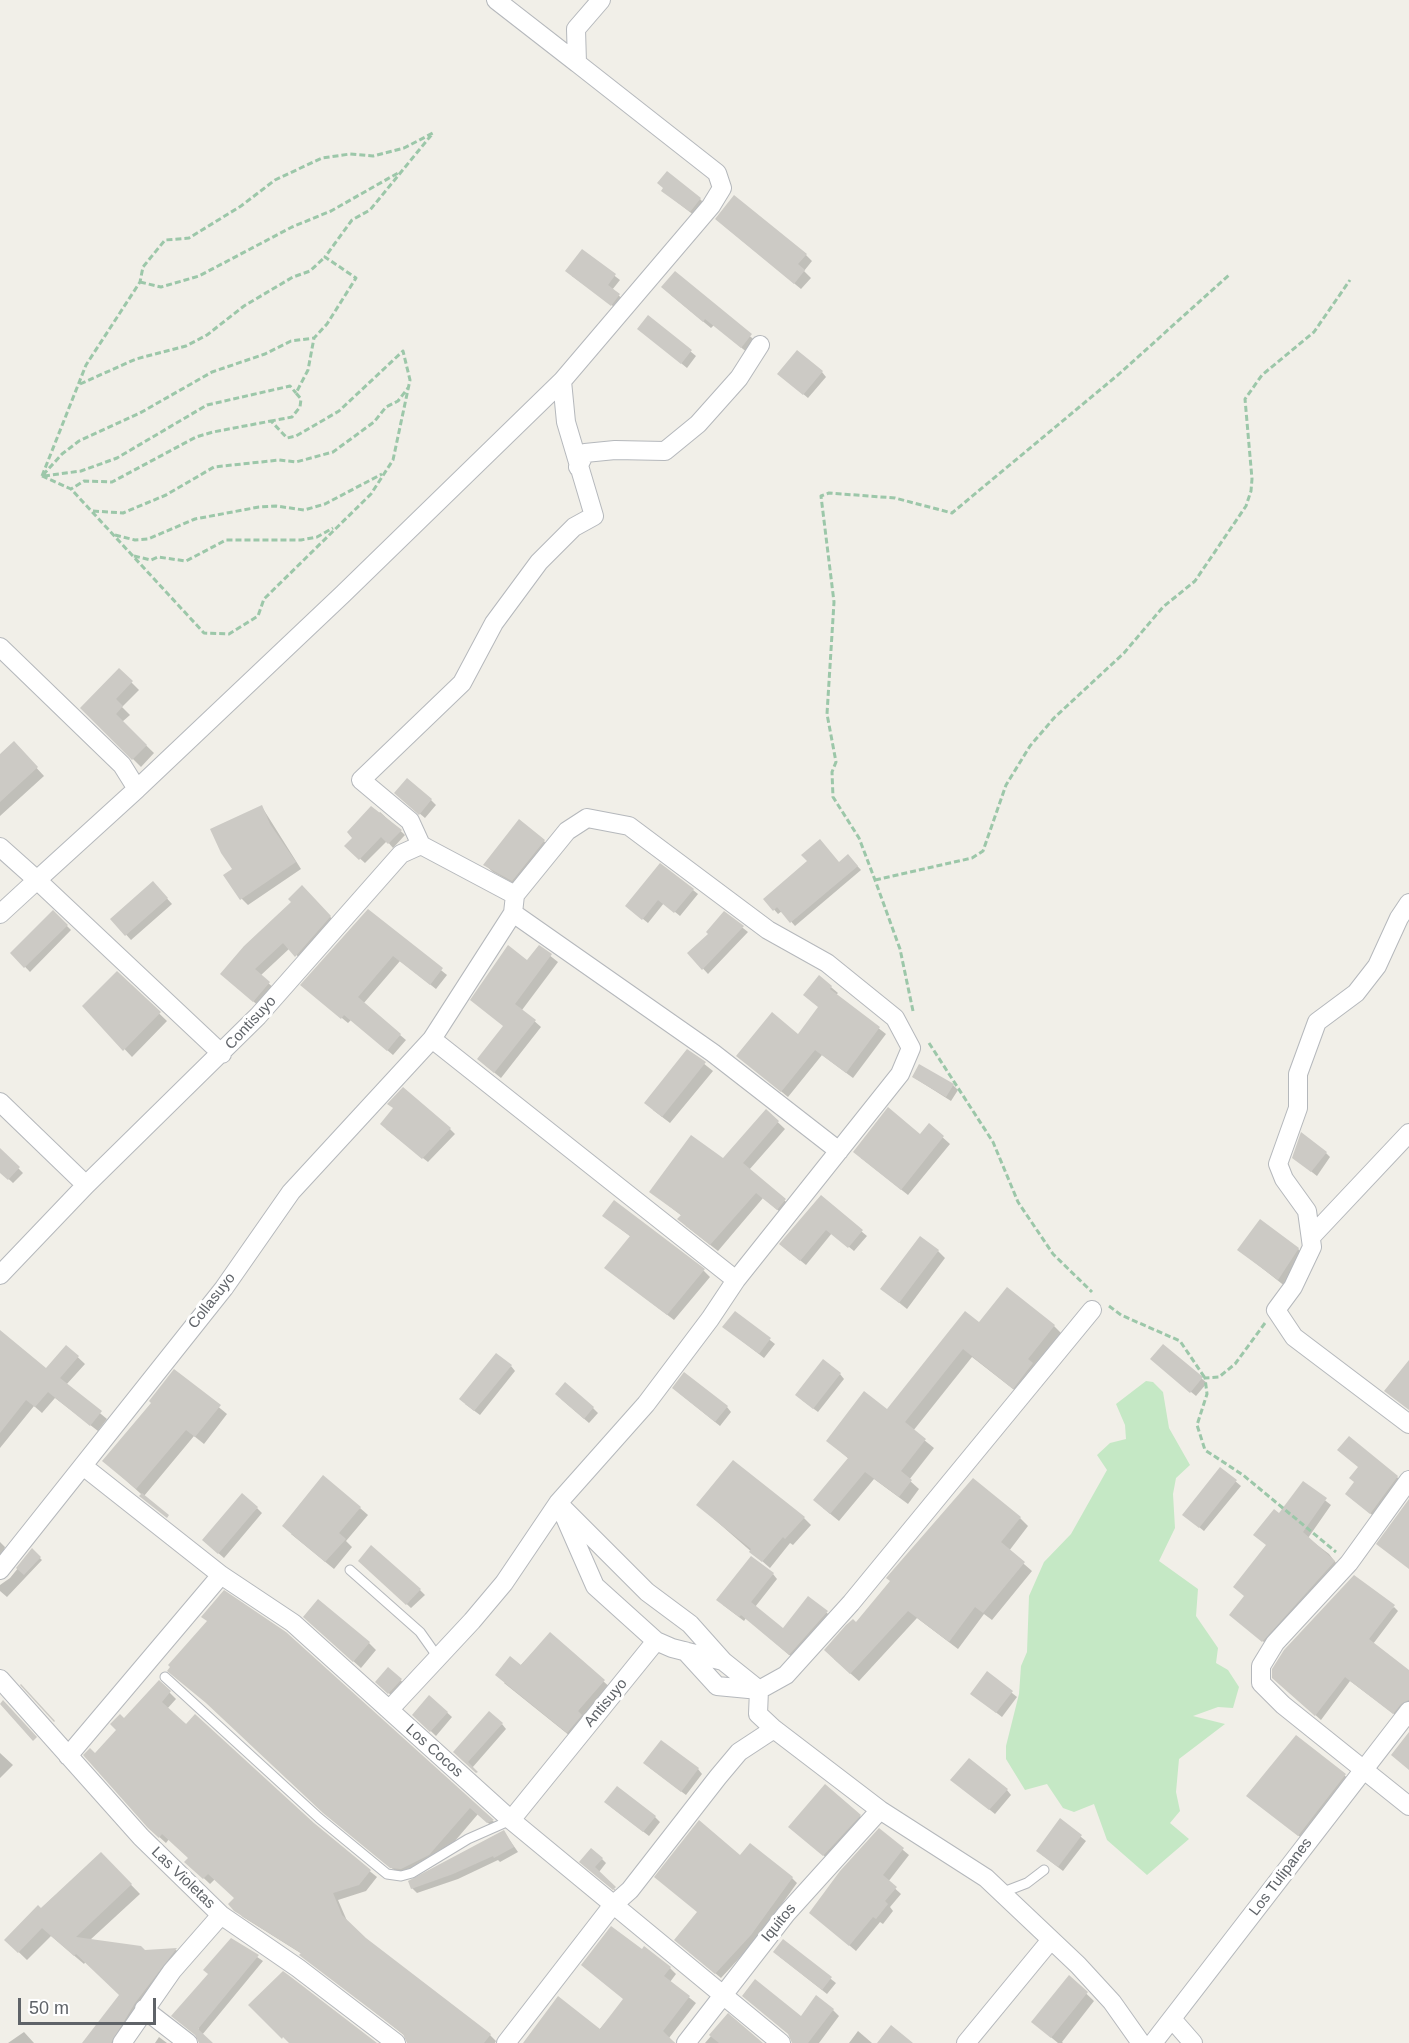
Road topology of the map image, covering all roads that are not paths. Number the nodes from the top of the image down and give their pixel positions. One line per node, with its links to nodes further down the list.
1 (496, 0): 3 (street)
2 (601, 0): 3 (street)
3 (578, 63): 5 (street)
4 (760, 345): 6 (street)
5 (562, 381): 6 (street); 8 (street)
6 (578, 466): 9 (street)
7 (0, 647): 8 (street)
8 (137, 789): 11 (street)
9 (421, 845): 13 (street); 16 (street, Contisuyo)
10 (0, 847): 11 (street)
11 (36, 880): 14 (street); 16 (street)
12 (1409, 903): 21 (street)
13 (514, 904): 15 (street, Collasuyo); 19 (street); 19 (street, Collasuyo)
14 (0, 914)
15 (432, 1039): 23 (street); 26 (street, Collasuyo)
16 (222, 1054): 20 (street, Contisuyo)
17 (0, 1102): 20 (street)
18 (1409, 1133): 21 (street)
19 (838, 1151): 23 (street)
20 (86, 1185): 22 (street, Contisuyo)
21 (1311, 1237): 25 (street)
22 (0, 1275)
23 (736, 1280): 28 (street)
24 (1097, 1303): 38 (street)
25 (1409, 1424)
26 (83, 1466): 29 (street, Collasuyo); 31 (street, Los Cocos)
27 (1409, 1480): 43 (street)
28 (558, 1503): 32 (street); 34 (street); 35 (street)
29 (0, 1570)
30 (350, 1570): 34 (lane)
31 (221, 1575): 39 (street, Los Cocos); 42 (street)
32 (656, 1641): 33 (street); 46 (street, Antisuyo)
33 (685, 1651): 35 (street); 38 (street)
34 (437, 1656): 39 (street)
35 (723, 1661): 38 (street)
36 (165, 1677): 46 (lane)
37 (0, 1679): 42 (street, Las Violetas)
38 (759, 1690): 41 (street)
39 (389, 1710): 46 (street, Los Cocos)
40 (1409, 1711): 43 (street, Los Tulipanes)
41 (774, 1729): 45 (street); 49 (street)
42 (68, 1756): 50 (street, Las Violetas)
43 (1365, 1772): 44 (street); 54 (street, Los Tulipanes)
44 (1409, 1806)
45 (880, 1810): 48 (street); 52 (street, Iquitos)
46 (511, 1820): 49 (street, Los Cocos)
47 (1044, 1870): 48 (lane)
48 (1001, 1893): 51 (street)
49 (612, 1906): 52 (street, Los Cocos); 58 (street)
50 (221, 1915): 53 (street); 57 (street, Las Violetas)
51 (1050, 1941): 61 (street); 62 (street)
52 (722, 1994): 59 (street, Iquitos); 60 (street, Los Cocos)
53 (144, 2009): 55 (street); 56 (street)
54 (1172, 2019): 63 (street, Los Tulipanes); 64 (street)
55 (122, 2043)
56 (188, 2043)
57 (396, 2043)
58 (507, 2043)
59 (686, 2043)
60 (781, 2043)
61 (966, 2043)
62 (1141, 2043)
63 (1153, 2043)
64 (1193, 2043)

